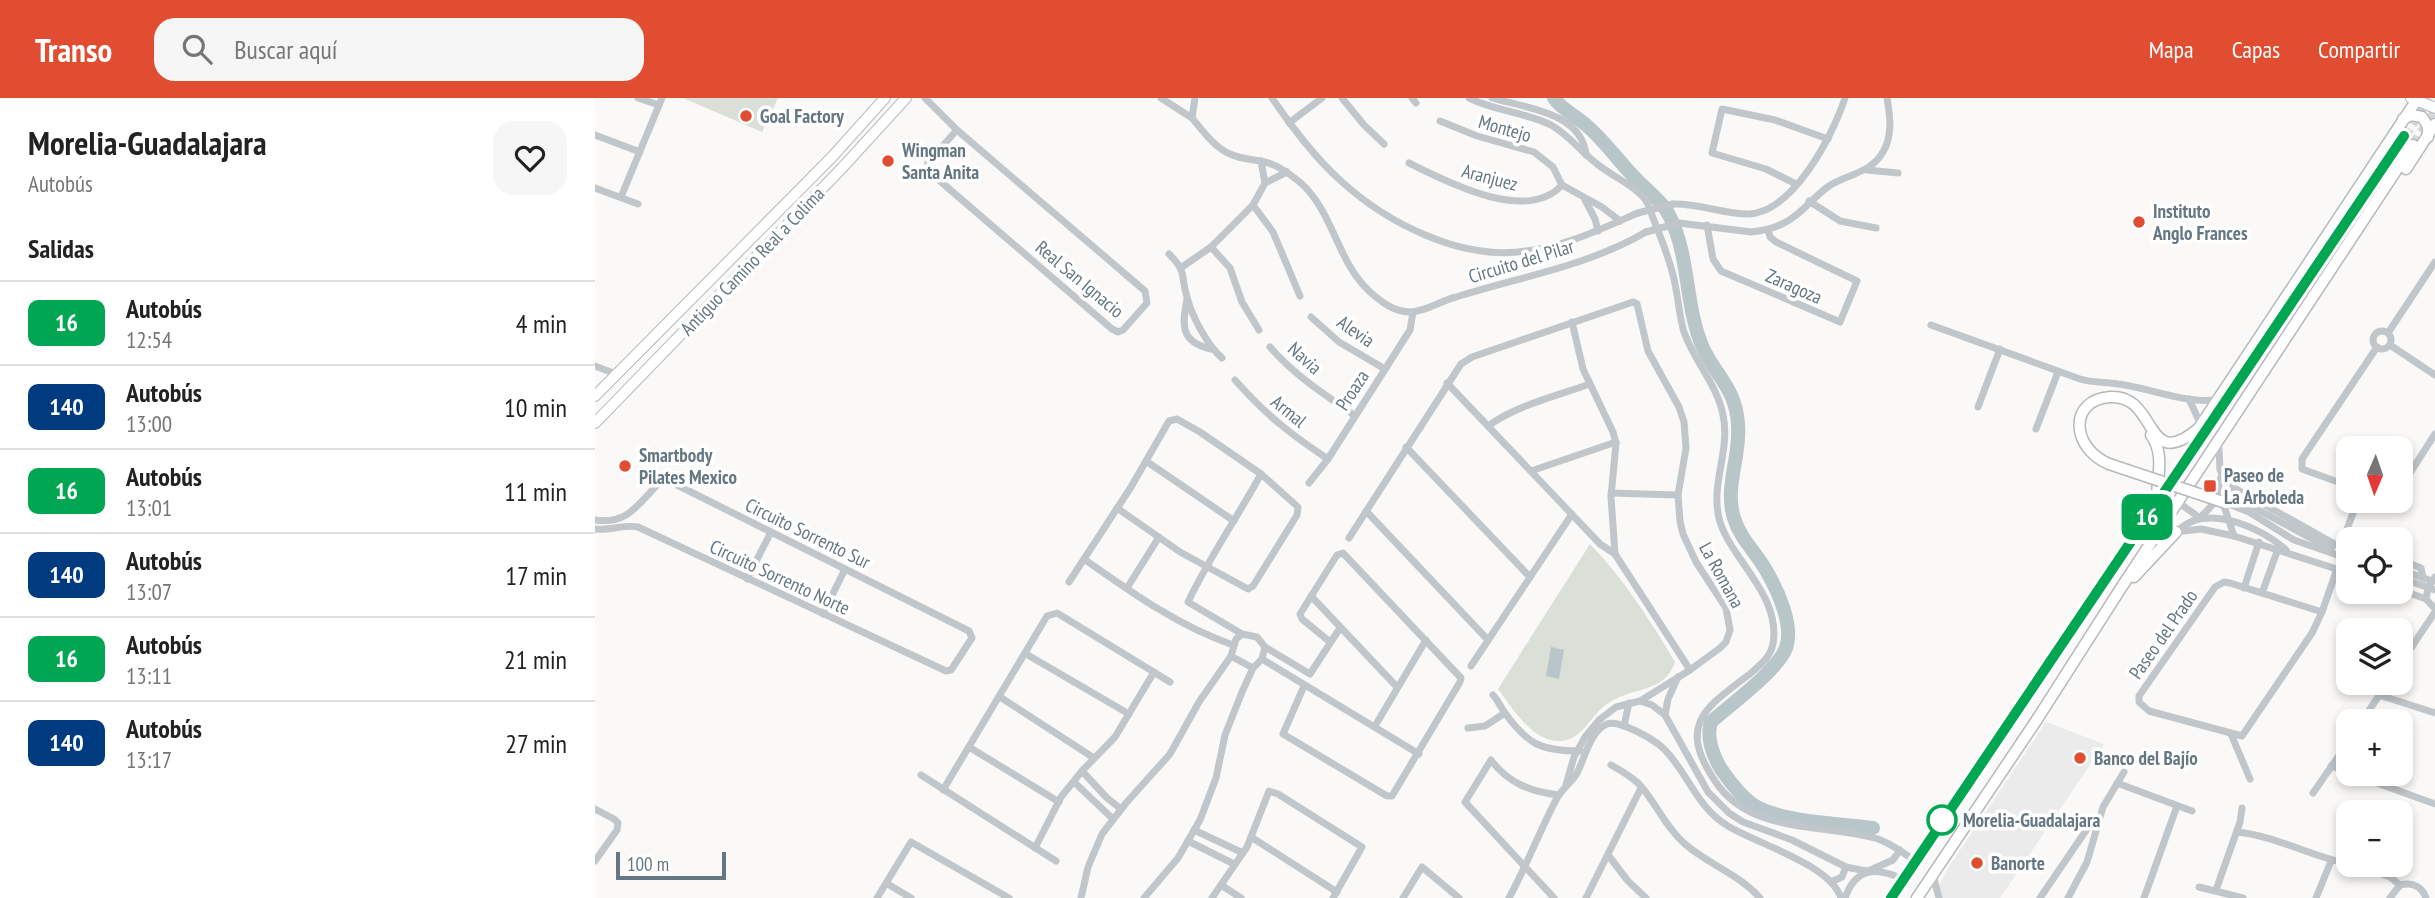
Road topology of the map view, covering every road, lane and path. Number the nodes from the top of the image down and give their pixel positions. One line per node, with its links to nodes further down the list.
1 (638, 98): 15 (street)
2 (885, 98): 73 (main road, Antiguo Camino Real a Colima)
3 (906, 98): 83 (main road, Antiguo Camino Real a Colima)
4 (925, 98): 22 (street, Real San Ignacio)
5 (1161, 98): 17 (street)
6 (1195, 98): 17 (street)
7 (1272, 98): 20 (street, Circuito del Pilar)
8 (1322, 98): 20 (street)
9 (1342, 98): 27 (street)
10 (1469, 98): 30 (street)
11 (1492, 98): 30 (street)
12 (1845, 98): 26 (street, Circuito del Pilar)
13 (1887, 98): 33 (street)
14 (2415, 99): 16 (main road); 18 (highway)
15 (661, 102): 29 (street)
16 (2435, 108)
17 (1192, 118): 31 (street)
18 (2402, 120): 25 (highway); 80 (highway)
19 (1440, 121): 38 (street, Montejo)
20 (1289, 123): 51 (street, Circuito del Pilar)
21 (2435, 124): 25 (highway)
22 (957, 130): 22 (street, Real San Ignacio)
23 (595, 135): 29 (street)
24 (2404, 136): 101 (highway)
25 (2428, 137): 90 (highway)
26 (1828, 139): 37 (street, Circuito del Pilar); 37 (street)
27 (1384, 144)
28 (2413, 145): 110 (highway)
29 (640, 152): 40 (street)
30 (1587, 156): 220 (street)
31 (1261, 161): 34 (street); 36 (street)
32 (1409, 163): 38 (street, Aranjuez)
33 (1865, 170): 35 (street); 42 (street)
34 (1287, 172): 36 (street); 58 (street)
35 (1898, 173)
36 (1265, 183): 44 (street)
37 (1796, 184): 45 (street, Circuito del Pilar)
38 (1562, 185): 41 (street, Montejo)
39 (595, 188): 40 (street)
40 (621, 197): 43 (street)
41 (1585, 199): 46 (street, Montejo); 51 (street)
42 (1809, 201): 49 (street); 50 (street)
43 (638, 204)
44 (1253, 205): 52 (street); 56 (street)
45 (1694, 206): 46 (street, Circuito del Pilar, bridge); 47 (street)
46 (1620, 221): 51 (street, Circuito del Pilar)
47 (1692, 223): 48 (street, Circuito del Pilar); 58 (street, Circuito del Pilar, bridge)
48 (1707, 225): 50 (street, Circuito del Pilar); 50 (street, Zaragoza)
49 (1876, 229)
50 (1768, 230)
51 (1598, 231)
52 (1211, 247): 55 (street); 62 (street)
53 (1170, 254): 55 (street)
54 (2435, 262): 63 (street)
55 (1182, 267): 57 (street)
56 (1300, 296)
57 (1187, 298): 67 (street); 67 (street)
58 (1413, 312): 71 (street, Proaza)
59 (1311, 317): 71 (street, Alevia)
60 (1572, 322): 76 (street); 77 (street); 103 (street, La Romana)
61 (1931, 325): 68 (street)
62 (1259, 330)
63 (2388, 333): 64 (street); 66 (street)
64 (2390, 345): 66 (street); 74 (street)
65 (1270, 347): 82 (street, Navia)
66 (2377, 348): 98 (street)
67 (1211, 349): 69 (street)
68 (2000, 349): 72 (street); 81 (street)
69 (1222, 358)
70 (595, 366): 73 (street)
71 (1384, 369): 82 (street, Proaza)
72 (2057, 372): 79 (street); 86 (street)
73 (616, 374): 78 (main road, Antiguo Camino Real a Colima)
74 (2435, 375)
75 (1235, 380): 91 (street, Armal)
76 (1447, 383): 84 (street); 89 (street)
77 (1590, 384): 84 (street); 88 (street)
78 (595, 396)
79 (2189, 398): 80 (street); 85 (street)
80 (2217, 399): 85 (highway)
81 (1978, 408)
82 (1354, 415): 91 (street, Proaza)
83 (595, 423)
84 (1488, 426): 95 (street)
85 (2200, 426): 93 (highway); 101 (highway)
86 (2036, 429)
87 (2435, 434): 94 (street)
88 (1616, 442): 95 (street); 102 (street)
89 (1406, 447): 108 (street); 134 (street)
90 (2219, 449): 96 (street); 106 (highway)
91 (1328, 459): 99 (street, Proaza)
92 (1146, 461): 97 (street); 107 (street); 113 (street)
93 (2110, 462): 104 (highway, bridge); 105 (highway)
94 (2413, 468)
95 (1531, 471): 109 (street)
96 (2222, 473): 100 (street); 111 (street)
97 (1261, 474): 113 (street); 129 (street)
98 (2336, 481)
99 (1309, 483)
100 (2236, 489): 114 (street); 124 (street)
101 (2165, 491): 105 (highway)
102 (1611, 493): 103 (street); 126 (street)
103 (1678, 495): 163 (street, La Romana)
104 (2226, 500): 125 (street)
105 (2157, 503): 225 (highway)
106 (2182, 505): 110 (highway); 111 (street)
107 (1117, 508): 120 (street); 127 (street)
108 (1366, 511): 121 (street); 153 (street)
109 (1572, 514): 126 (street); 134 (street)
110 (2169, 517): 142 (highway)
111 (2200, 518): 114 (street); 117 (street)
112 (595, 520): 116 (street, Circuito Sorrento Sur)
113 (1234, 521): 129 (street)
114 (2228, 522): 118 (street); 119 (street)
115 (595, 529): 136 (street, Circuito Sorrento Norte)
116 (771, 532): 130 (street, Circuito Sorrento Sur); 136 (street)
117 (2176, 532): 119 (street); 142 (highway)
118 (2262, 533): 122 (street); 123 (street)
119 (2234, 536): 122 (street)
120 (1159, 537): 129 (street); 141 (street)
121 (1349, 538)
122 (2259, 544): 123 (street); 140 (street)
123 (2279, 547): 131 (street); 143 (street)
124 (2336, 547)
125 (2336, 551)
126 (1615, 554): 163 (street)
127 (1084, 559): 138 (street); 141 (street)
128 (2413, 564): 135 (street)
129 (1206, 566): 151 (street)
130 (845, 569): 149 (street); 164 (street, Circuito Sorrento Sur)
131 (2336, 569)
132 (2336, 572): 148 (street)
133 (2413, 574): 135 (street)
134 (1530, 577): 153 (street)
135 (2423, 578): 139 (street)
136 (747, 579): 149 (street, Circuito Sorrento Norte)
137 (2413, 580): 139 (street)
138 (1069, 582)
139 (2432, 584): 146 (street)
140 (2244, 587): 143 (street, Paseo del Prado); 184 (street, Paseo del Prado)
141 (1127, 588): 155 (street)
142 (2121, 588): 232 (highway)
143 (2262, 593): 148 (street, Paseo del Prado)
144 (2413, 594): 146 (street)
145 (1311, 596): 150 (street); 152 (street); 154 (street)
146 (2426, 599): 147 (street)
147 (2435, 611): 156 (street)
148 (2322, 612): 184 (street)
149 (823, 614): 164 (street, Circuito Sorrento Norte)
150 (1340, 628): 154 (street); 169 (street)
151 (1242, 634): 155 (street); 157 (street)
152 (1426, 640): 169 (street); 188 (street)
153 (1488, 640): 161 (street)
154 (1331, 642): 157 (street)
155 (1233, 645): 159 (street)
156 (2413, 645)
157 (1265, 647): 160 (street)
158 (1026, 654): 165 (street); 172 (street); 178 (street)
159 (1231, 656): 162 (street); 211 (street)
160 (1262, 659): 162 (street); 168 (street)
161 (1471, 666)
162 (1253, 668): 215 (street)
163 (1690, 670): 166 (street, La Romana)
164 (948, 671)
165 (1154, 672): 167 (street); 178 (street)
166 (1678, 677): 173 (street, La Romana); 179 (street)
167 (1170, 682)
168 (1304, 686): 181 (street); 188 (street)
169 (1397, 687): 181 (street)
170 (1493, 695): 176 (street)
171 (2379, 695): 175 (street); 177 (street)
172 (999, 697): 186 (street); 190 (street)
173 (1640, 701): 174 (street, La Romana); 179 (street)
174 (1629, 703): 180 (street, La Romana); 182 (street)
175 (2370, 709)
176 (1505, 713): 183 (street); 187 (street)
177 (2435, 713)
178 (1129, 714): 190 (street)
179 (1665, 715): 185 (street)
180 (1602, 722): 182 (street); 187 (street)
181 (1375, 726): 188 (street)
182 (1624, 726): 189 (street)
183 (1468, 728)
184 (2231, 734): 198 (street)
185 (1681, 745): 189 (street); 230 (street)
186 (969, 747): 203 (street); 206 (street)
187 (1582, 751): 205 (street)
188 (1419, 754)
189 (1668, 754): 235 (street)
190 (1094, 758): 195 (street)
191 (2336, 759): 193 (street)
192 (1611, 765): 202 (street)
193 (2331, 766): 194 (street); 204 (street)
194 (2336, 768)
195 (1082, 771): 199 (street); 211 (street)
196 (2124, 772): 200 (street)
197 (921, 775): 203 (street)
198 (2250, 779)
199 (1074, 782): 206 (street); 213 (street)
200 (2117, 783): 208 (street); 214 (street)
201 (2386, 786): 207 (street)
202 (1641, 788): 222 (street); 257 (street)
203 (943, 790): 219 (street)
204 (2313, 793)
205 (1559, 795): 229 (street); 229 (street)
206 (1059, 802): 219 (street)
207 (2435, 804)
208 (2178, 806): 212 (street); 264 (street)
209 (2242, 808): 216 (street)
210 (595, 809): 223 (street)
211 (1121, 809): 213 (street)
212 (2192, 811)
213 (1113, 819): 247 (street)
214 (2098, 819): 262 (street); 263 (street)
215 (1194, 830): 218 (street); 221 (street)
216 (2237, 832): 226 (street); 240 (street)
217 (1251, 837): 221 (street); 242 (street); 242 (street)
218 (1188, 841): 228 (street); 248 (street)
219 (1035, 848): 224 (street)
220 (1900, 850): 225 (street); 231 (street)
221 (1243, 853): 228 (street)
222 (1608, 855): 255 (street); 256 (street)
223 (595, 861)
224 (1056, 861)
225 (1915, 861): 234 (highway)
226 (2331, 861): 227 (street); 266 (street)
227 (2336, 862)
228 (1234, 864): 237 (street)
229 (1524, 866): 253 (street); 254 (street)
230 (1846, 867): 231 (street); 235 (street)
231 (1868, 871): 234 (street); 258 (street)
232 (1933, 874): 260 (highway); 261 (street)
233 (2390, 877): 238 (street)
234 (1903, 879): 259 (highway)
235 (1833, 881): 258 (street)
236 (885, 883): 244 (street); 245 (street); 246 (street)
237 (1221, 885): 249 (street); 250 (street)
238 (2400, 885): 243 (street); 267 (street)
239 (2199, 887): 240 (street)
240 (2216, 890): 265 (street)
241 (2434, 891): 243 (street)
242 (1335, 895)
243 (2425, 895)
244 (877, 898)
245 (911, 898)
246 (1009, 898)
247 (1081, 898)
248 (1144, 898)
249 (1212, 898)
250 (1241, 898)
251 (1403, 898): 252 (street)
252 (1459, 898)
253 (1509, 898)
254 (1554, 898)
255 (1586, 898)
256 (1646, 898)
257 (1760, 898)
258 (1843, 898)
259 (1891, 898)
260 (1917, 898)
261 (1939, 898)
262 (2040, 898)
263 (2069, 898)
264 (2144, 898)
265 (2243, 898)
266 (2316, 898)
267 (2390, 898)

